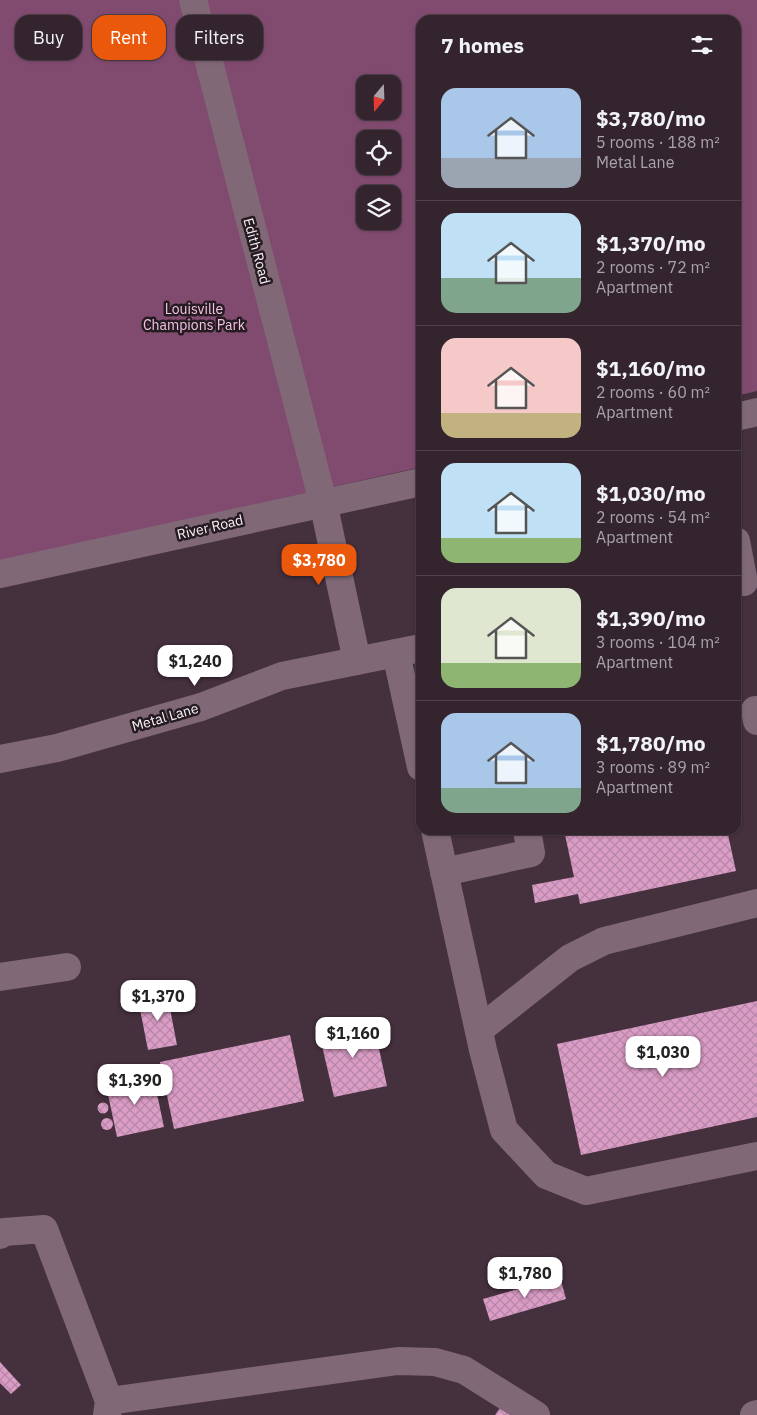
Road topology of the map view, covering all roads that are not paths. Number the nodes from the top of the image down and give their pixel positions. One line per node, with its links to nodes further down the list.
1 (193, 0): 5 (street, Edith Road)
2 (757, 412): 3 (street)
3 (741, 416)
4 (416, 483): 5 (street, River Road)
5 (323, 502): 7 (street, River Road); 10 (street)
6 (741, 562): 8 (street)
7 (0, 574)
8 (746, 582)
9 (409, 651): 10 (street, Metal Lane); 11 (street)
10 (357, 661): 12 (street, Metal Lane)
11 (416, 719)
12 (0, 759)
13 (436, 835): 15 (street)
14 (528, 835): 15 (street)
15 (444, 872): 19 (street)
16 (757, 903): 19 (street)
17 (67, 967): 18 (street)
18 (0, 977)
19 (479, 1030): 20 (street)
20 (757, 1156)
21 (0, 1235): 22 (street)
22 (108, 1408): 23 (street)
23 (536, 1415)

